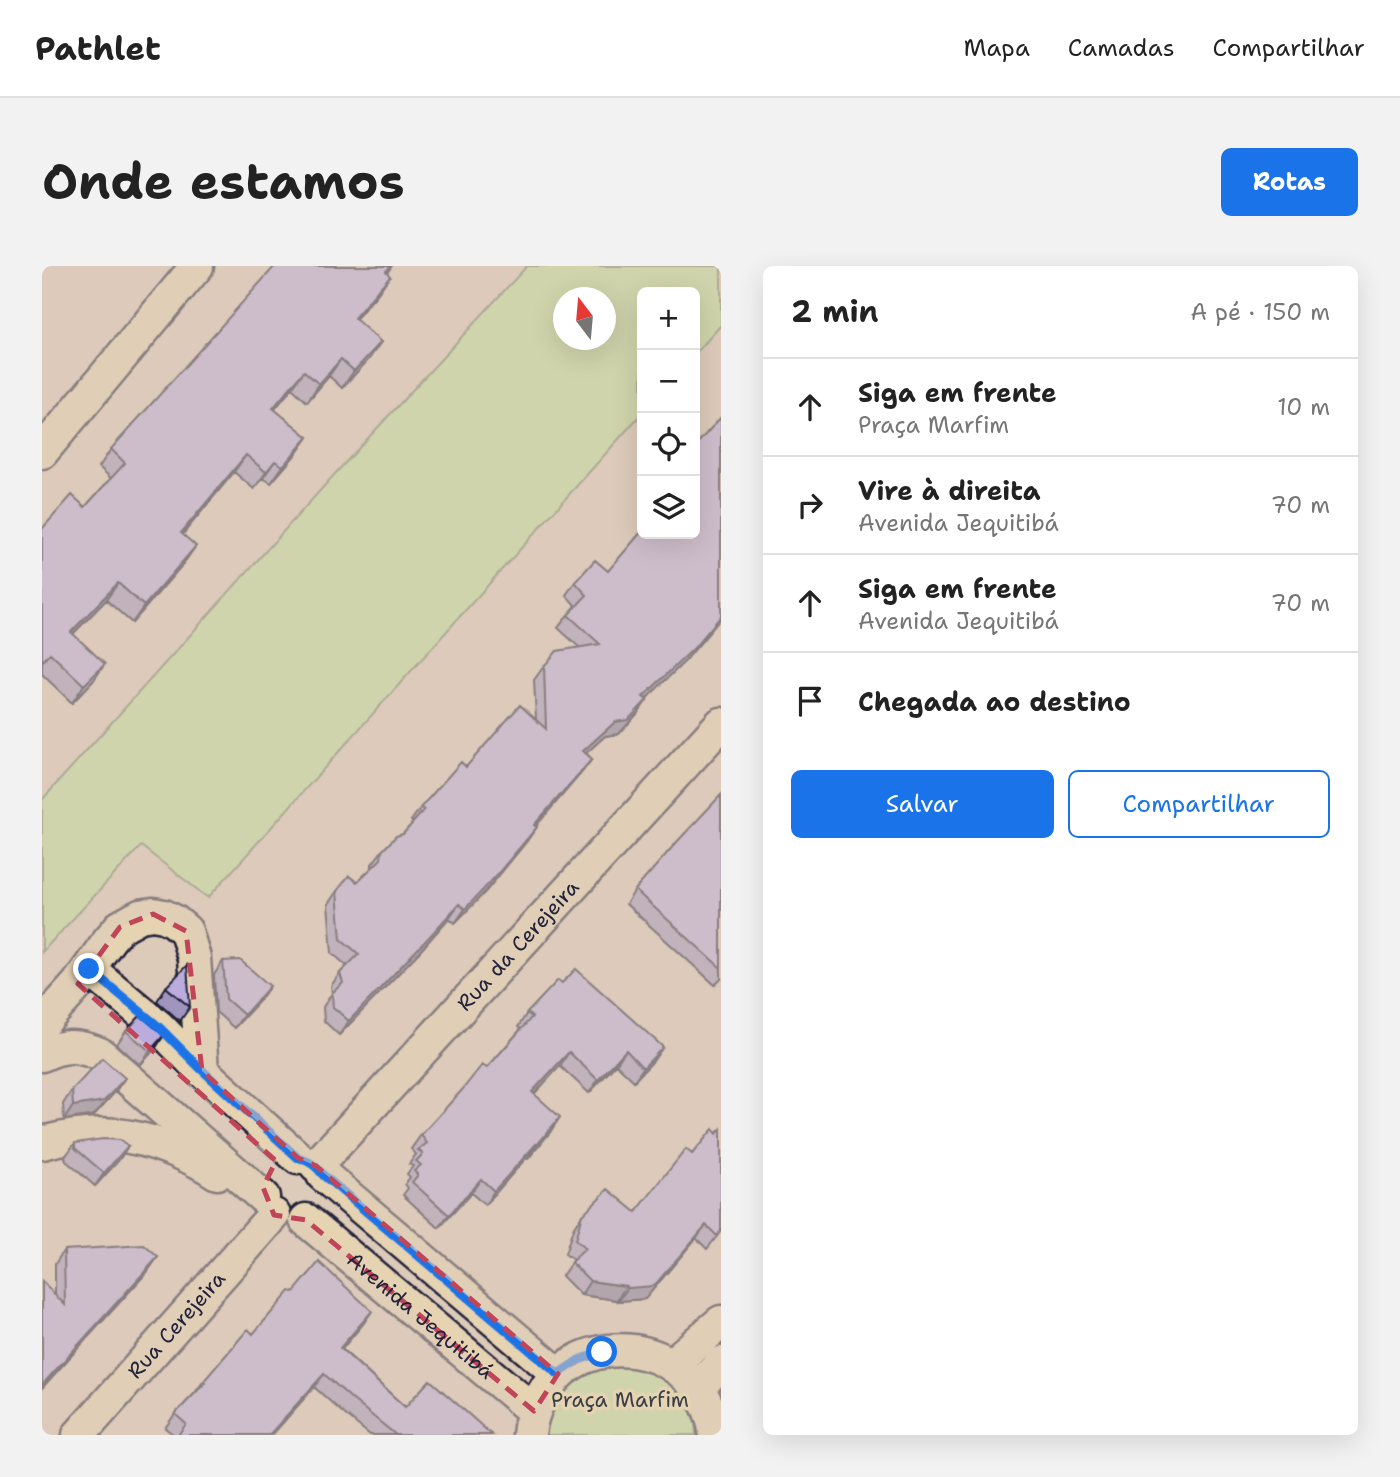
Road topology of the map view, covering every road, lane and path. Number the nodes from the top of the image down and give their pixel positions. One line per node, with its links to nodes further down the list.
1 (197, 266): 2 (street)
2 (54, 421): 3 (street)
3 (42, 452)
4 (721, 724): 12 (street, Rua da Cerejeira)
5 (84, 977): 6 (street); 8 (street, Avenida Jequitibá); 8 (street); 12 (street, Avenida Jequitibá)
6 (42, 1024)
7 (42, 1055): 13 (street)
8 (202, 1070): 12 (street, Avenida Jequitibá)
9 (42, 1077): 11 (street)
10 (42, 1143): 11 (street)
11 (201, 1161): 13 (street)
12 (304, 1165): 13 (street); 14 (street); 18 (street, Avenida Jequitibá)
13 (268, 1206): 14 (street); 21 (street, Rua Cerejeira)
14 (306, 1220): 20 (street, Avenida Jequitibá)
15 (721, 1322): 17 (street)
16 (721, 1363): 19 (street)
17 (672, 1364): 18 (street); 19 (street)
18 (558, 1374): 20 (street)
19 (698, 1388): 22 (street)
20 (531, 1423)
21 (79, 1435)
22 (715, 1435)

